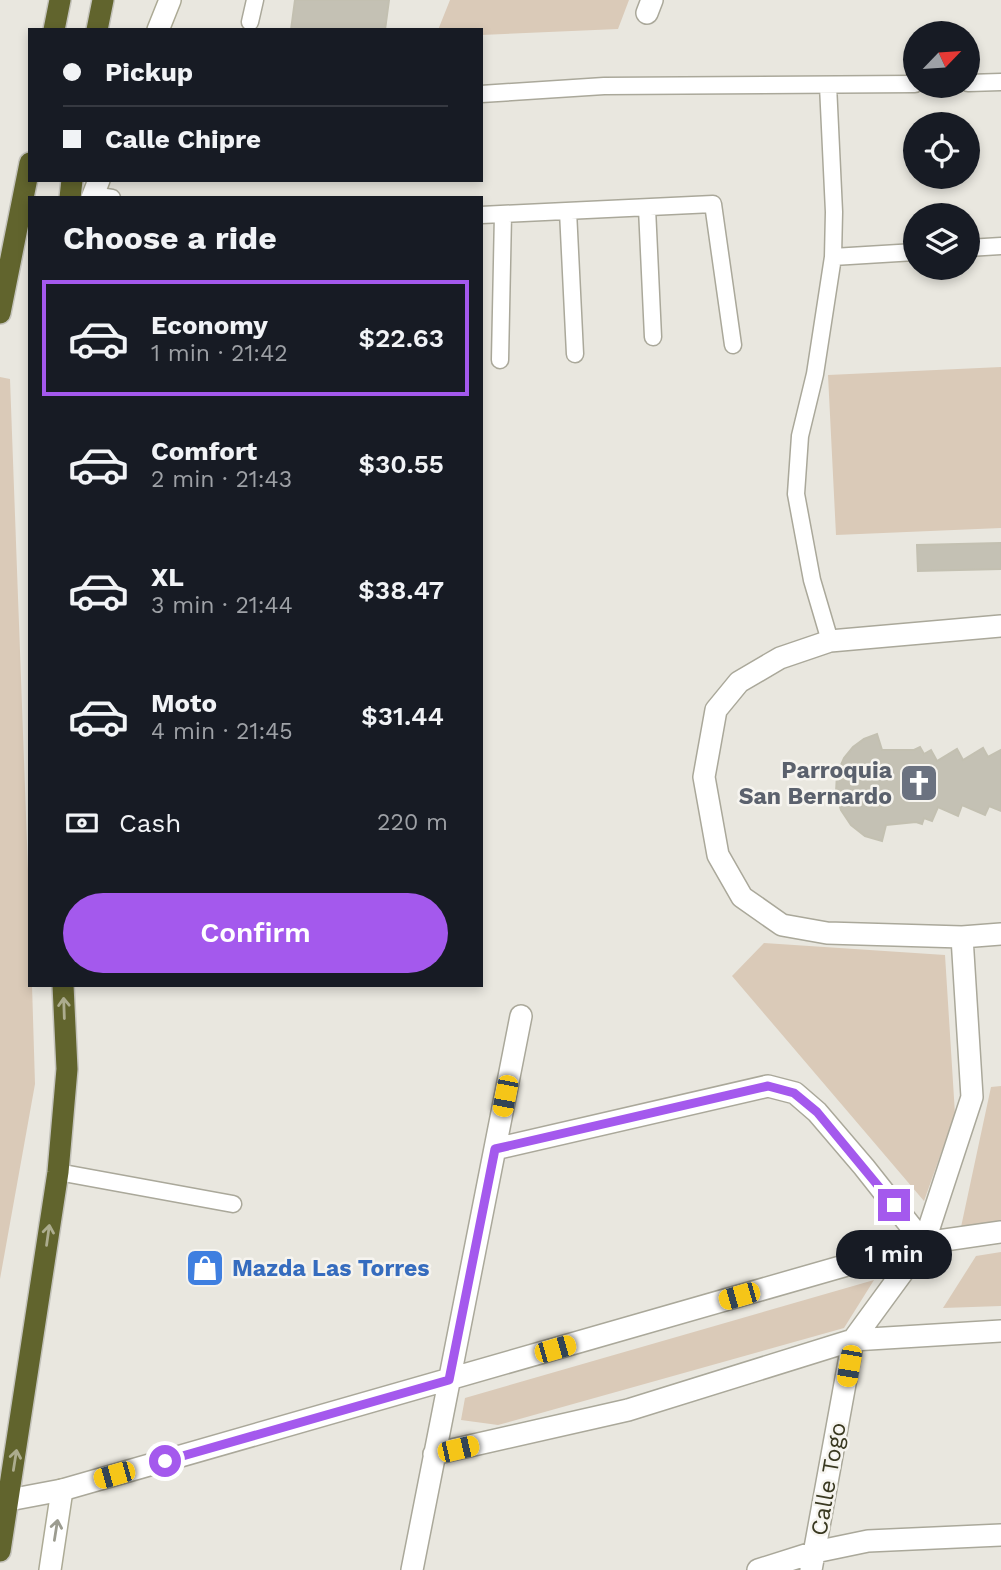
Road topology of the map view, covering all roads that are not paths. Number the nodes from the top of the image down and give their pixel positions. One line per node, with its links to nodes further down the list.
1 (60, 0): 6 (highway)
2 (103, 0): 7 (highway)
3 (170, 0): 8 (street)
4 (255, 0): 5 (lane)
5 (250, 22)
6 (54, 28)
7 (97, 28)
8 (159, 28)
9 (1001, 82): 10 (lane)
10 (980, 83)
11 (903, 84): 12 (lane)
12 (828, 85): 13 (lane); 22 (lane)
13 (483, 94)
14 (28, 173): 23 (highway)
15 (647, 208): 16 (lane); 24 (lane); 25 (lane)
16 (568, 211): 17 (lane); 26 (lane)
17 (503, 214): 18 (lane); 27 (lane)
18 (483, 215)
19 (1001, 246): 20 (lane)
20 (980, 247)
21 (903, 252): 22 (lane)
22 (833, 257): 29 (lane)
23 (0, 313)
24 (653, 337)
25 (733, 345)
26 (575, 354)
27 (500, 360)
28 (1001, 626): 29 (street)
29 (830, 641): 31 (street)
30 (1001, 934): 31 (street)
31 (962, 937): 38 (street, Calle Togo)
32 (63, 987): 35 (highway, one-way to 32)
33 (521, 1016): 34 (street)
34 (495, 1149): 38 (street); 41 (street)
35 (58, 1172): 36 (lane); 44 (highway, one-way to 35)
36 (233, 1204)
37 (1001, 1231): 38 (street)
38 (924, 1243): 40 (street, Calle Togo); 41 (street)
39 (1001, 1331): 40 (street)
40 (853, 1340): 42 (street); 47 (street, Calle Togo)
41 (449, 1380): 42 (street); 43 (street)
42 (434, 1454): 49 (street)
43 (62, 1490): 44 (street); 48 (street, one-way to 43)
44 (9, 1500): 46 (highway)
45 (1001, 1535): 47 (street)
46 (0, 1551)
47 (813, 1561): 50 (street)
48 (50, 1570)
49 (412, 1570)
50 (758, 1570)

